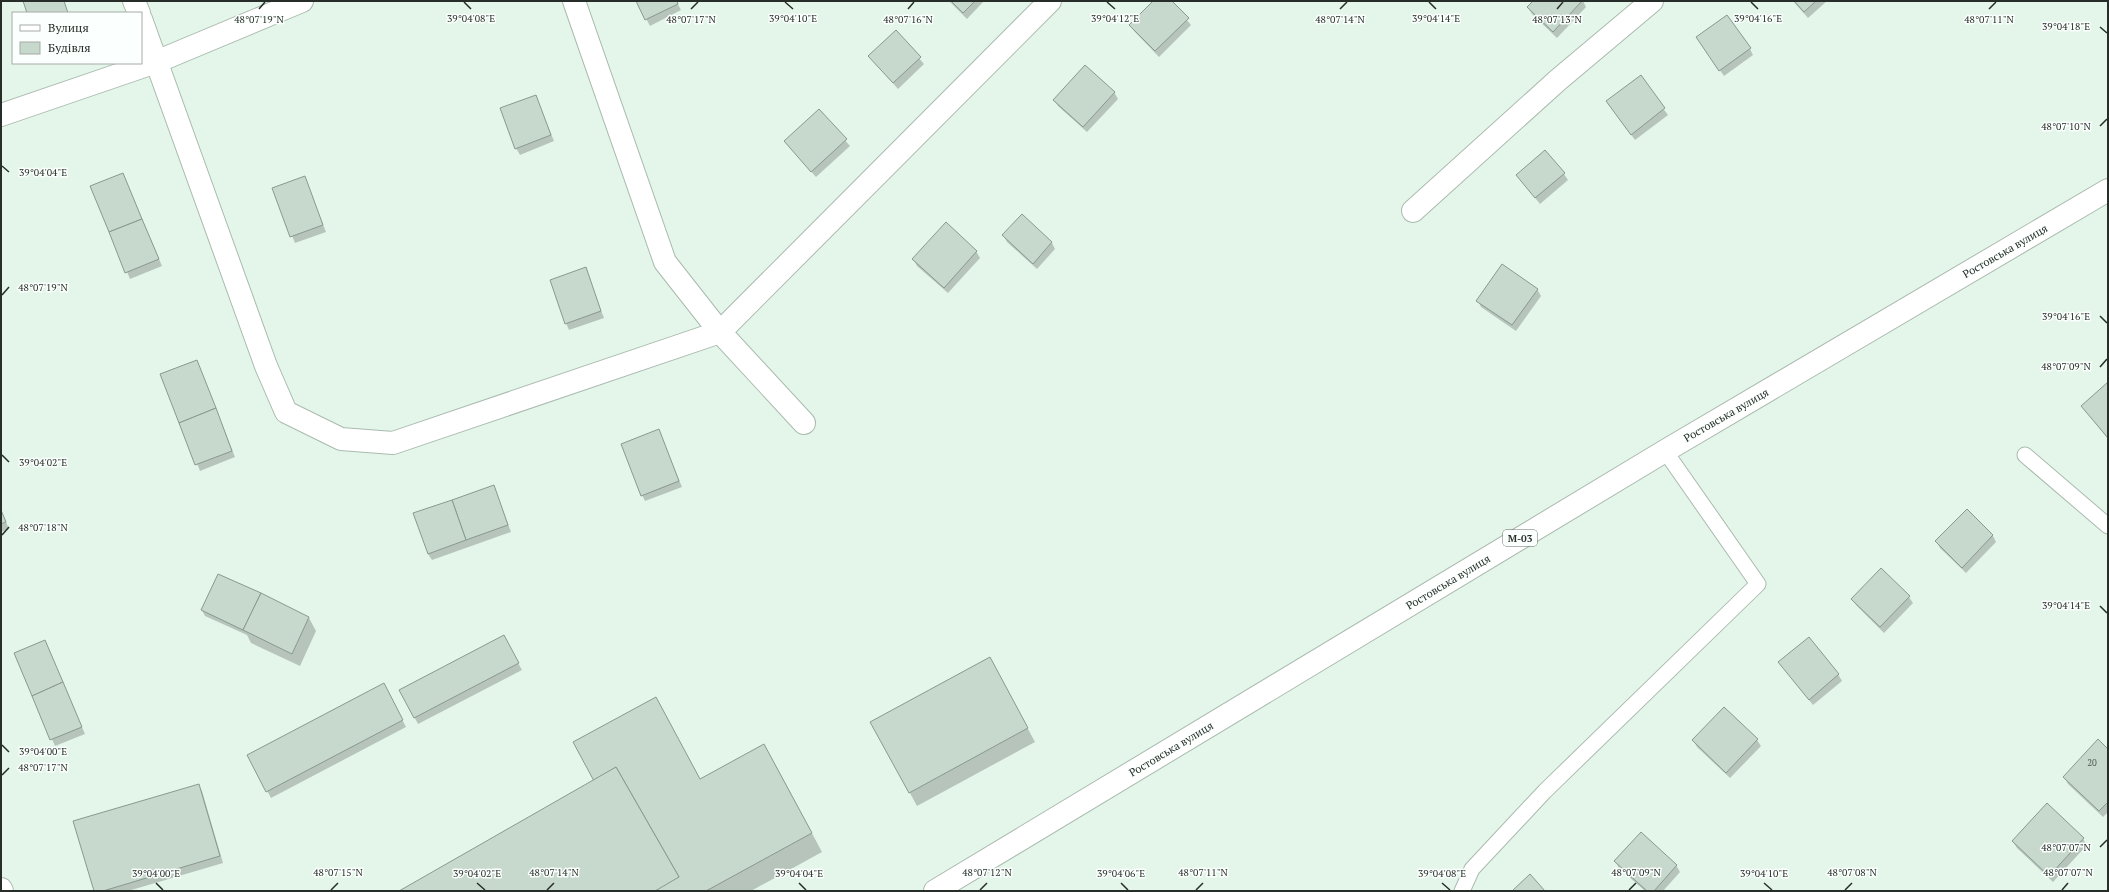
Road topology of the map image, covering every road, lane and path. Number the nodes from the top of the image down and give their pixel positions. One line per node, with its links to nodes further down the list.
1 (134, 1): 6 (main road)
2 (302, 1): 8 (main road)
3 (574, 1): 12 (main road)
4 (1050, 1): 12 (main road)
5 (1652, 1): 11 (main road)
6 (139, 12)
7 (142, 22): 8 (main road)
8 (156, 62): 9 (main road); 12 (main road)
9 (1, 115)
10 (2108, 190): 14 (main road, Ростовська вулиця / М-03)
11 (1413, 210)
12 (720, 332): 13 (main road)
13 (804, 423)
14 (1666, 450): 17 (main road, Ростовська вулиця / М-03); 18 (lane)
15 (2025, 455): 16 (lane)
16 (2108, 526)
17 (935, 891)
18 (1462, 891)

